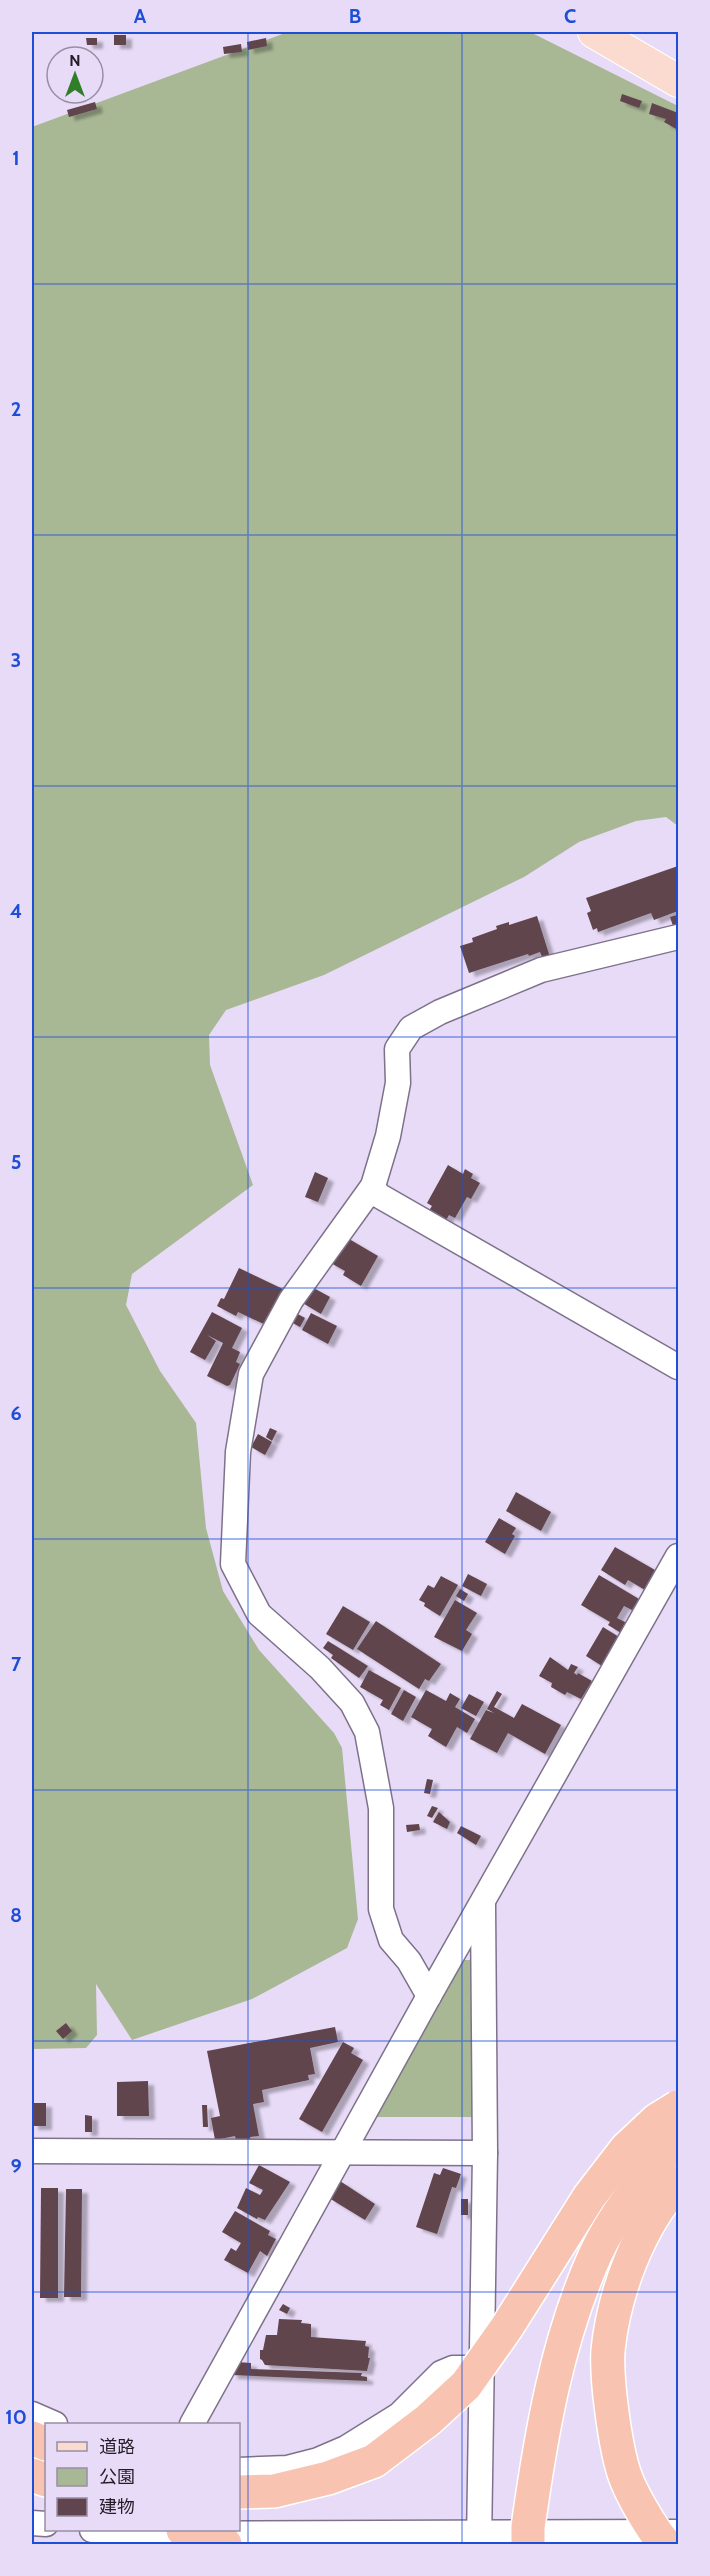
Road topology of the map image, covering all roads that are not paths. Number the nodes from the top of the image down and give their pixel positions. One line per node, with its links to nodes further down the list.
1 (594, 32): 2 (main road)
2 (678, 81)
3 (678, 937): 4 (street)
4 (373, 1186): 5 (street); 8 (street)
5 (678, 1367)
6 (678, 1556): 7 (street)
7 (483, 1904): 8 (street); 12 (street)
8 (429, 1996): 13 (street)
9 (678, 2107): 20 (highway, bridge)
10 (678, 2139): 27 (highway, bridge)
11 (32, 2151): 13 (street)
12 (485, 2153): 13 (street); 15 (street)
13 (340, 2154): 18 (street)
14 (678, 2183): 28 (highway, bridge)
15 (481, 2368): 19 (street); 25 (street)
16 (32, 2414): 17 (street)
17 (53, 2423)
18 (193, 2423)
19 (240, 2470)
20 (240, 2492)
21 (102, 2531): 24 (street)
22 (189, 2531): 26 (highway, bridge)
23 (678, 2532): 25 (street)
24 (126, 2536): 25 (street)
25 (479, 2538)
26 (225, 2544)
27 (528, 2544)
28 (665, 2544)

